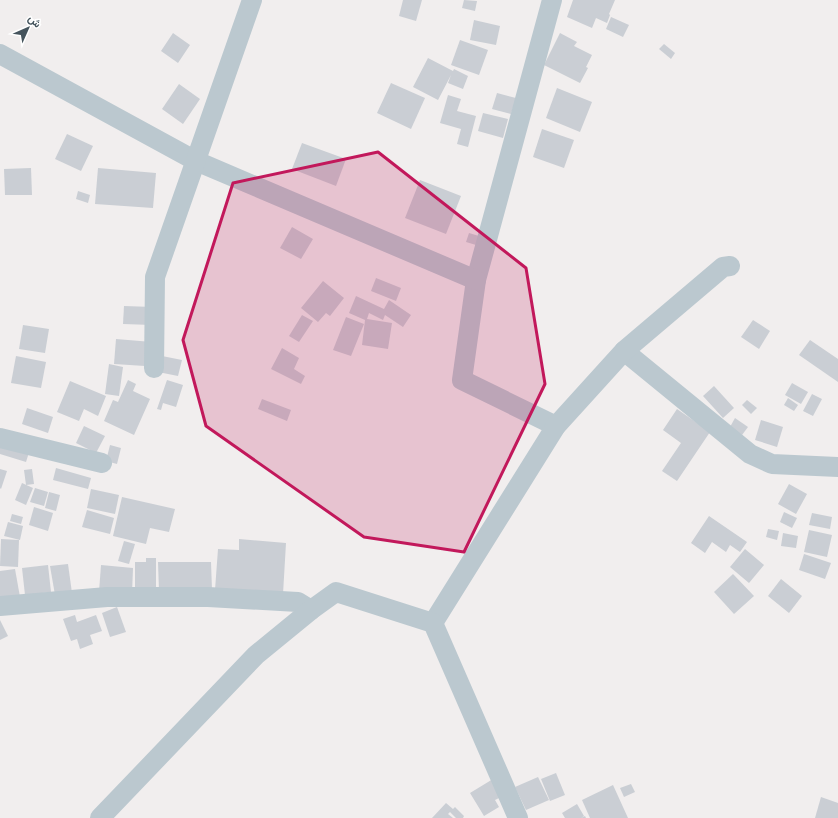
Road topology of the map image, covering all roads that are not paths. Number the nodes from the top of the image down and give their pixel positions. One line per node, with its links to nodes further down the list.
1 (252, 0): 4 (street)
2 (552, 0): 6 (street)
3 (0, 54): 4 (street)
4 (196, 161): 6 (street); 8 (street)
5 (730, 266): 7 (street)
6 (476, 280): 9 (street)
7 (624, 351): 9 (street); 12 (street)
8 (154, 368)
9 (556, 426): 15 (street)
10 (0, 438): 11 (street)
11 (102, 463)
12 (838, 467)
13 (0, 606): 14 (street)
14 (311, 610): 15 (street); 16 (street)
15 (433, 623): 17 (street)
16 (100, 818)
17 (518, 818)

